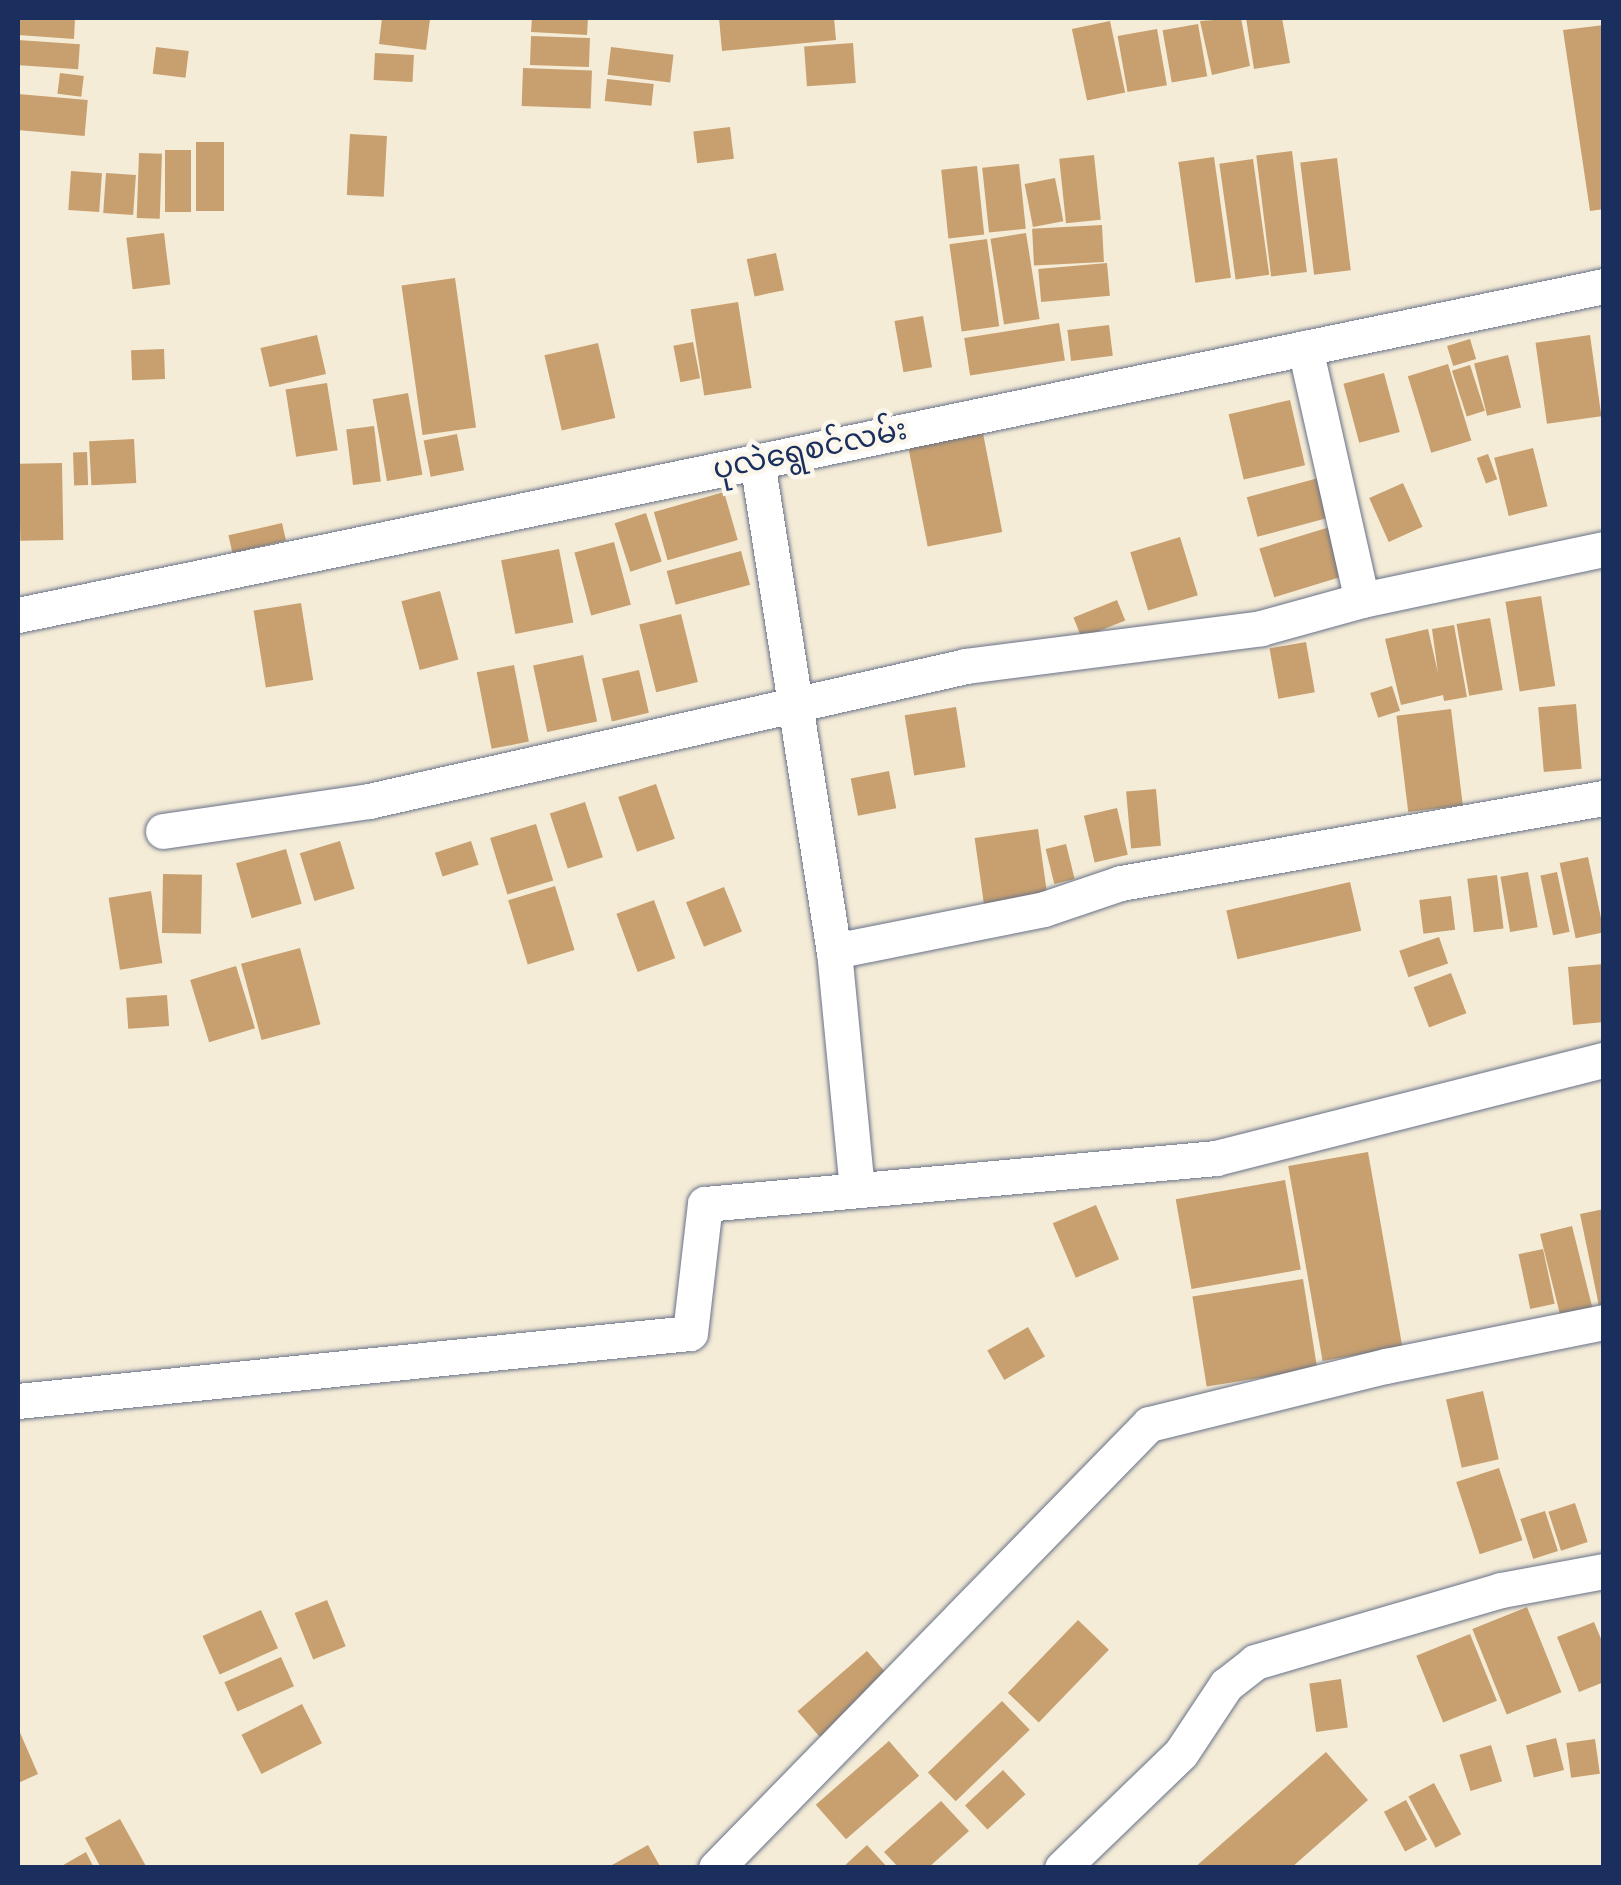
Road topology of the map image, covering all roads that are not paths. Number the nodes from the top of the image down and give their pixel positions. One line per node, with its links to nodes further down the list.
1 (1604, 286): 2 (street, ပုလဲရွေစင်လမ်း)
2 (1305, 348): 3 (street, ပုလဲရွေစင်လမ်း); 5 (street)
3 (758, 462): 6 (street, ပုလဲရွေစင်လမ်း); 7 (street)
4 (1604, 549): 5 (street)
5 (1362, 600): 7 (street)
6 (18, 615)
7 (792, 702): 9 (street); 10 (street)
8 (1604, 798): 10 (street)
9 (163, 831)
10 (834, 952): 12 (street)
11 (1604, 1060): 12 (street)
12 (857, 1189): 14 (street)
13 (1604, 1322): 16 (street)
14 (18, 1401)
15 (1604, 1571): 17 (street)
16 (716, 1868)
17 (1062, 1868)

